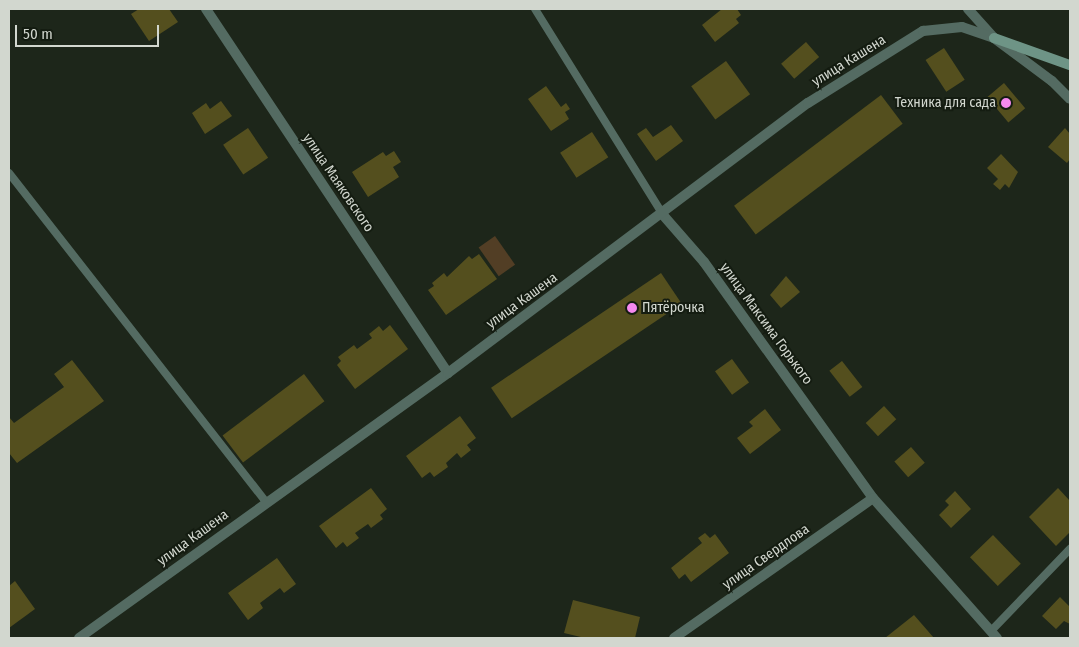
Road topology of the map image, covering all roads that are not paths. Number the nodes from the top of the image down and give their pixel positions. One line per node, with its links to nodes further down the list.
1 (206, 9): 9 (street, улица Маяковского)
2 (535, 9): 8 (lane, улица Максима Горького)
3 (968, 9): 4 (street)
4 (994, 38): 5 (street); 6 (street); 8 (street, улица Кашена)
5 (1070, 65)
6 (1070, 99)
7 (9, 173): 11 (lane)
8 (663, 214): 9 (street, улица Кашена); 10 (street, улица Максима Горького)
9 (448, 373): 11 (street, улица Кашена)
10 (873, 498): 13 (street, улица Максима Горького); 15 (street, улица Свердлова)
11 (266, 502): 14 (street, улица Кашена)
12 (1070, 550): 13 (lane)
13 (994, 634)
14 (79, 638)
15 (674, 638)

